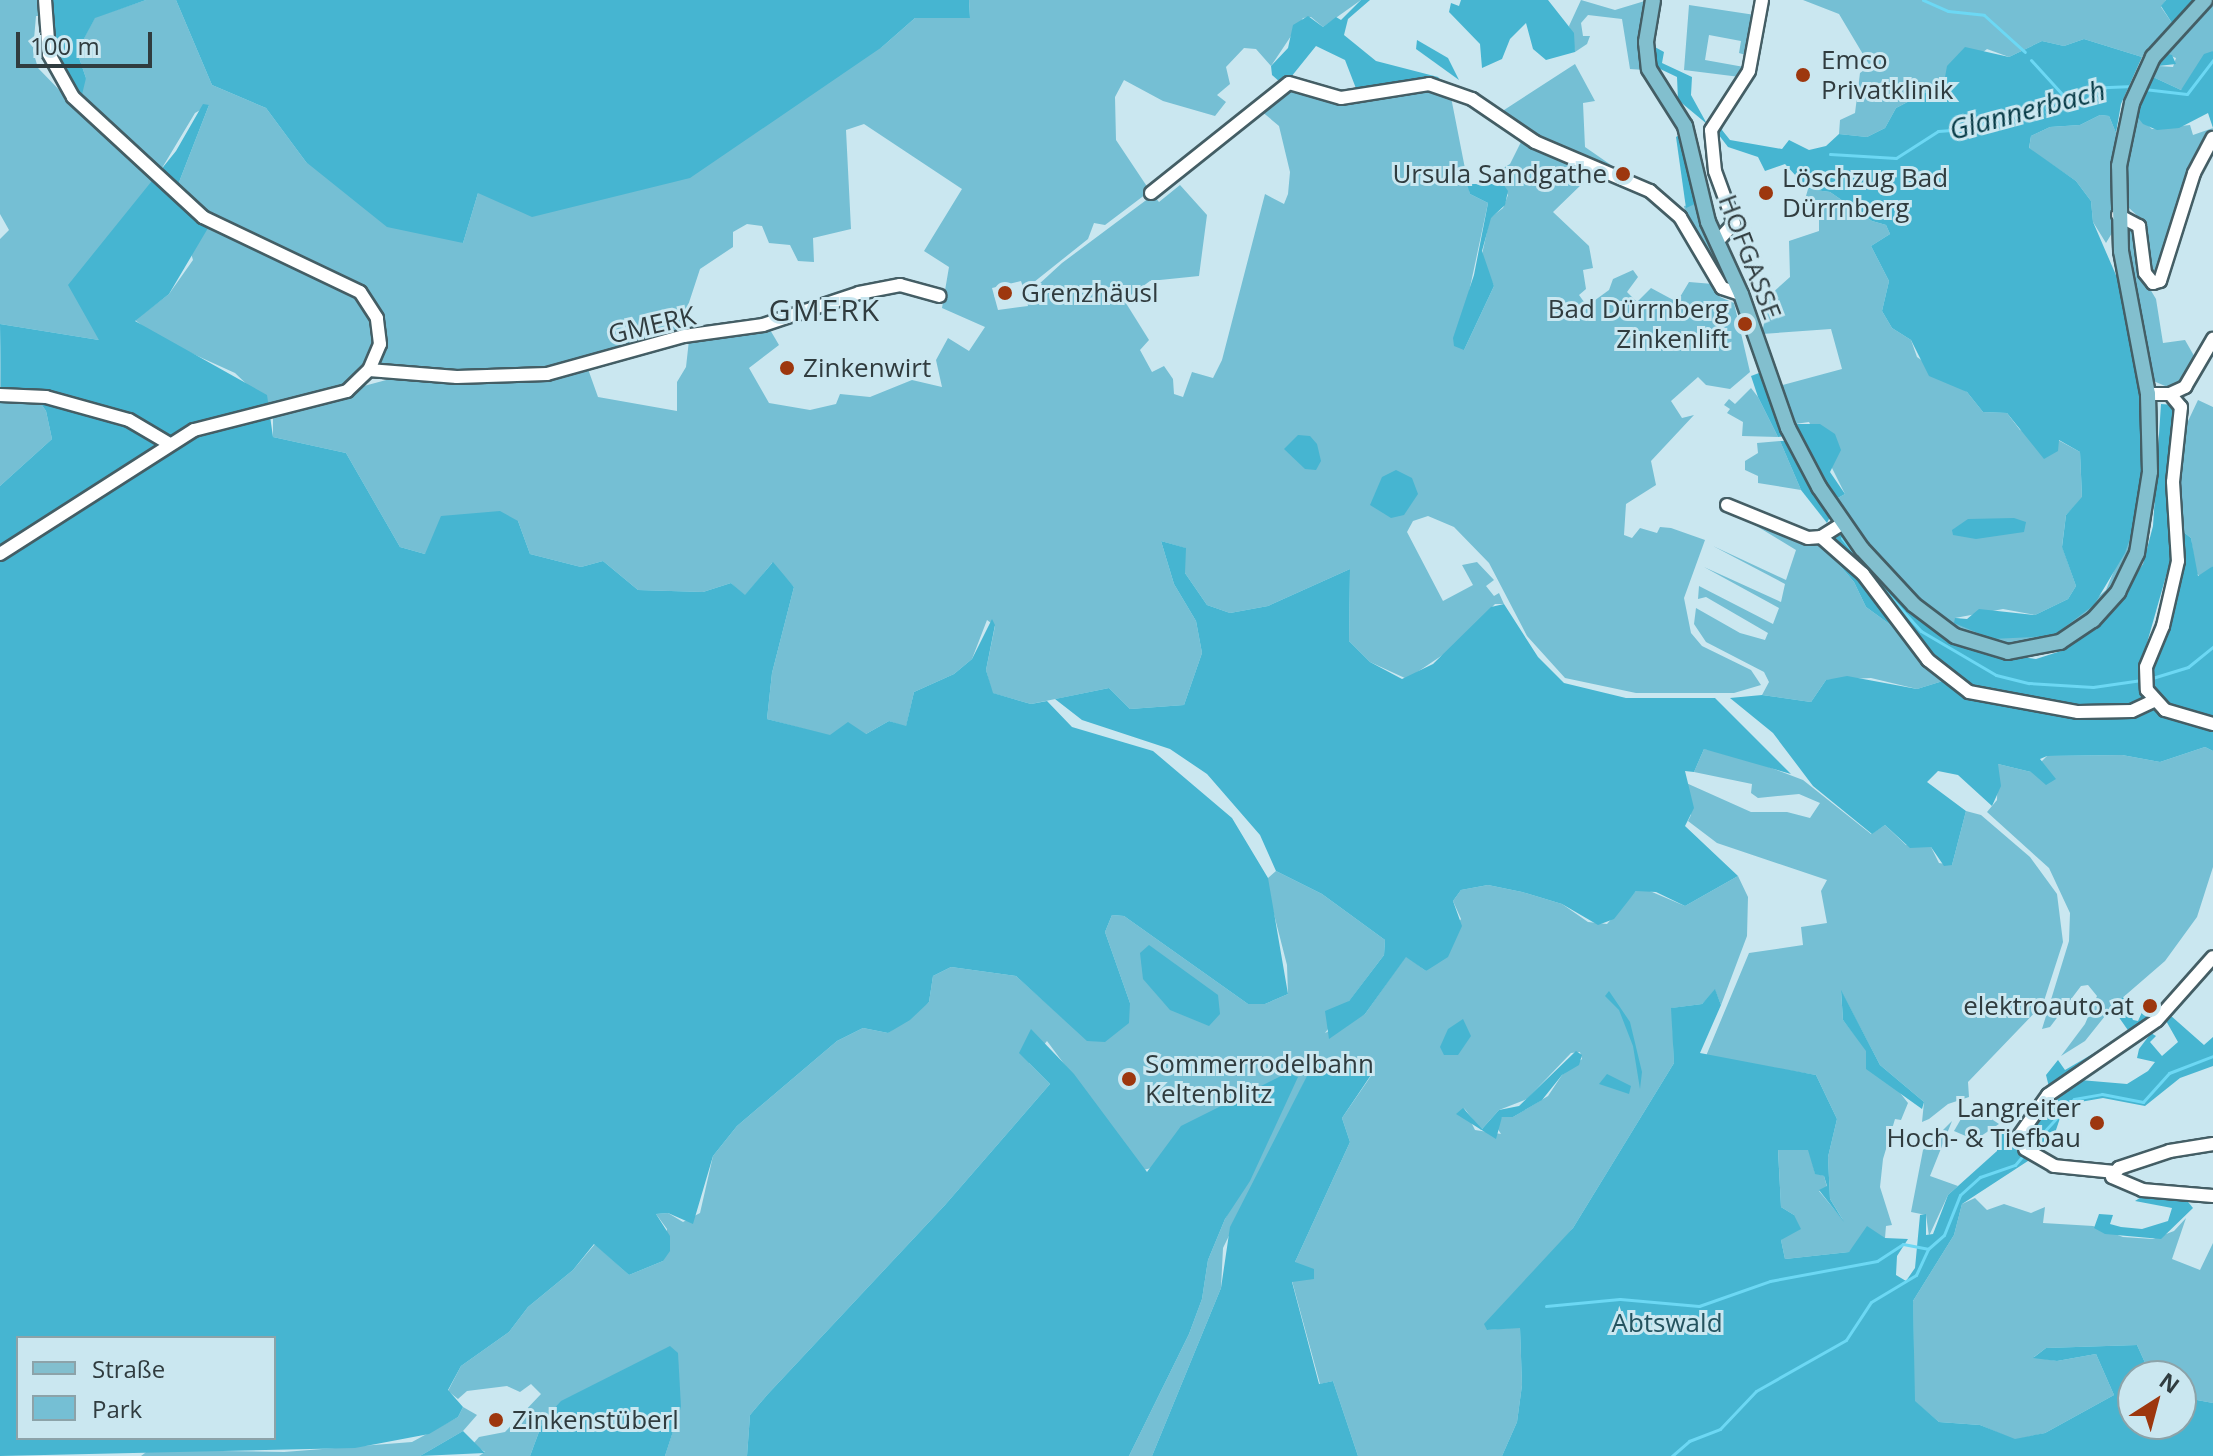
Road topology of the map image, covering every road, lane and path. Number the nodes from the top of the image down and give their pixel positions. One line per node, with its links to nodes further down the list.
1 (45, 0): 12 (street)
2 (1653, 0): 8 (main road, HOFGASSE)
3 (1762, 0): 8 (street)
4 (2205, 0): 7 (main road, HOFGASSE)
5 (2213, 138): 7 (street)
6 (1151, 193): 9 (street)
7 (2118, 215): 14 (main road, HOFGASSE)
8 (1717, 242): 9 (main road, HOFGASSE)
9 (1741, 294): 20 (main road, HOFGASSE)
10 (940, 296): 12 (street, GMERK)
11 (2213, 339): 13 (street)
12 (369, 370): 18 (street)
13 (2187, 384): 15 (street); 17 (street)
14 (2148, 394): 15 (street); 20 (main road, HOFGASSE)
15 (2170, 394): 17 (street)
16 (0, 395): 18 (street)
17 (2181, 407): 23 (street)
18 (168, 443): 22 (street)
19 (1727, 505): 21 (street)
20 (1842, 524): 21 (street)
21 (1821, 537): 23 (street)
22 (0, 554)
23 (2153, 701): 24 (street)
24 (2213, 724)
25 (2213, 957): 26 (street)
26 (2019, 1136)
27 (2213, 1144): 29 (street)
28 (2027, 1151): 29 (street)
29 (2114, 1172): 30 (street)
30 (2213, 1196)

